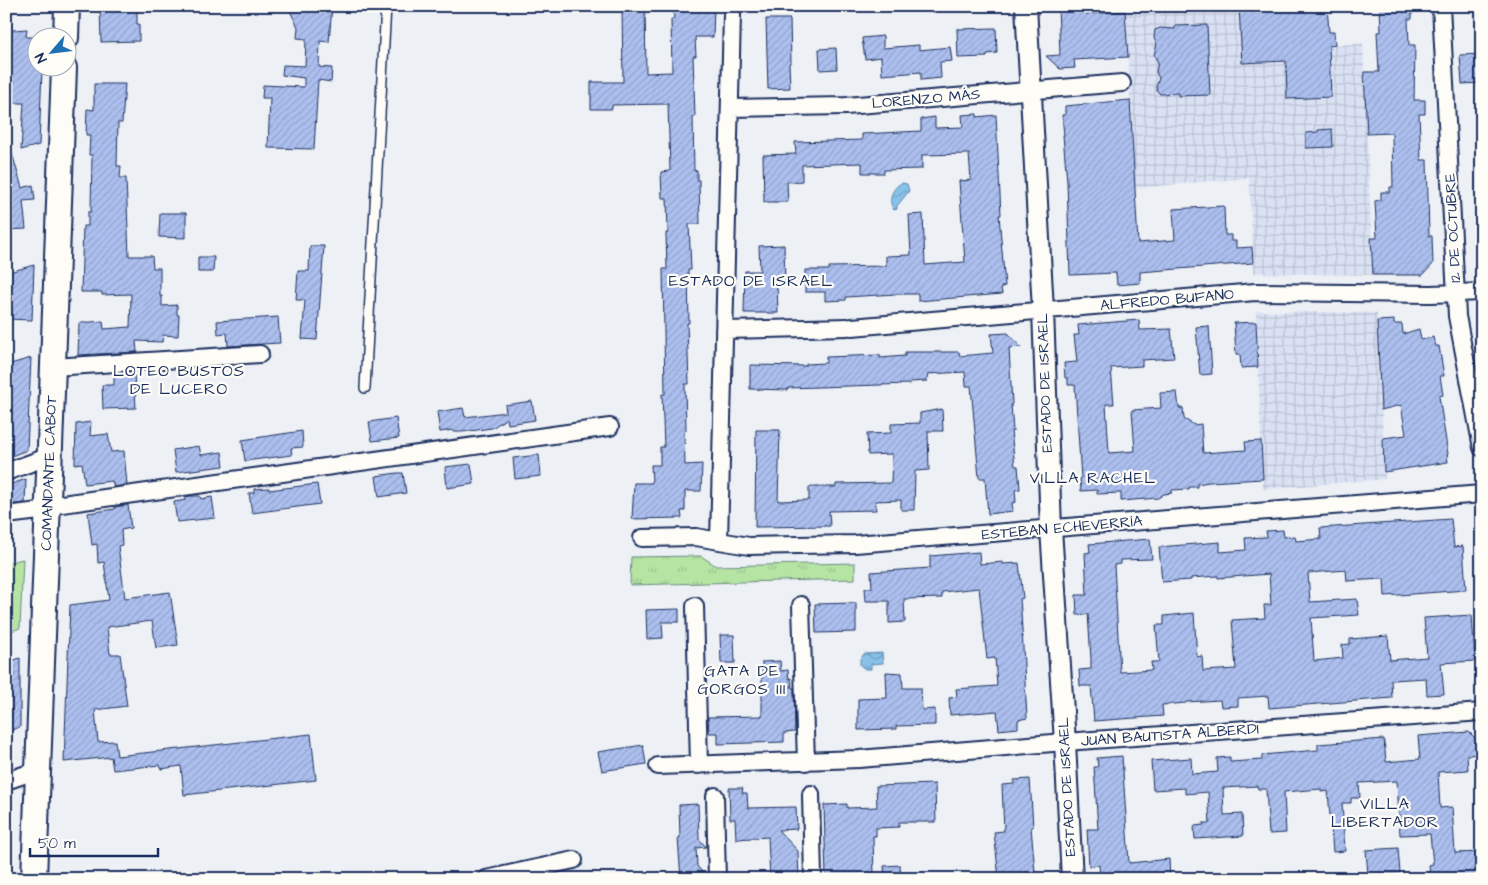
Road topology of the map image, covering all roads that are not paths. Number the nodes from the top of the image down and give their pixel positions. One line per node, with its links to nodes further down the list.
1 (67, 6): 6 (main road)
2 (386, 6): 17 (lane)
3 (1026, 6): 9 (street, ESTADO DE ISRAEL)
4 (1441, 6): 12 (street, 12 DE OCTUBRE)
5 (732, 15): 10 (street)
6 (66, 28)
7 (64, 78): 16 (main road, COMANDANTE CABOT)
8 (1122, 83): 9 (street, LORENZO MÁS)
9 (1032, 90): 10 (street, LORENZO MÁS); 13 (street, ESTADO DE ISRAEL)
10 (730, 108): 14 (street)
11 (1482, 292): 12 (street, ALFREDO BUFANO)
12 (1456, 293): 13 (street, ALFREDO BUFANO); 19 (street, 12 DE OCTUBRE)
13 (1043, 310): 14 (street, ALFREDO BUFANO); 25 (street, ESTADO DE ISRAEL)
14 (724, 330): 27 (street)
15 (260, 354): 16 (street)
16 (53, 367): 20 (main road, COMANDANTE CABOT)
17 (364, 388)
18 (610, 427): 23 (street)
19 (1482, 448)
20 (50, 456): 21 (street); 23 (main road, COMANDANTE CABOT)
21 (6, 472)
22 (1482, 494): 25 (street, ESTEBAN ECHEVERRÍA)
23 (48, 508): 24 (street); 35 (main road, COMANDANTE CABOT)
24 (6, 515)
25 (1051, 529): 27 (street, ESTEBAN ECHEVERRÍA); 31 (street, ESTADO DE ISRAEL)
26 (642, 538): 27 (street, ESTEBAN ECHEVERRÍA)
27 (719, 541)
28 (802, 605): 32 (street)
29 (695, 606): 33 (street)
30 (1482, 712): 31 (street, JUAN BAUTISTA ALBERDI)
31 (1065, 742): 32 (street, JUAN BAUTISTA ALBERDI); 44 (street, ESTADO DE ISRAEL)
32 (806, 762): 33 (street, JUAN BAUTISTA ALBERDI)
33 (699, 765): 34 (street, JUAN BAUTISTA ALBERDI)
34 (658, 766)
35 (38, 770): 36 (street); 40 (main road, COMANDANTE CABOT)
36 (6, 782)
37 (811, 794): 43 (street)
38 (715, 796): 42 (street)
39 (574, 860): 41 (street)
40 (34, 879)
41 (486, 879)
42 (717, 879)
43 (813, 879)
44 (1072, 879)

